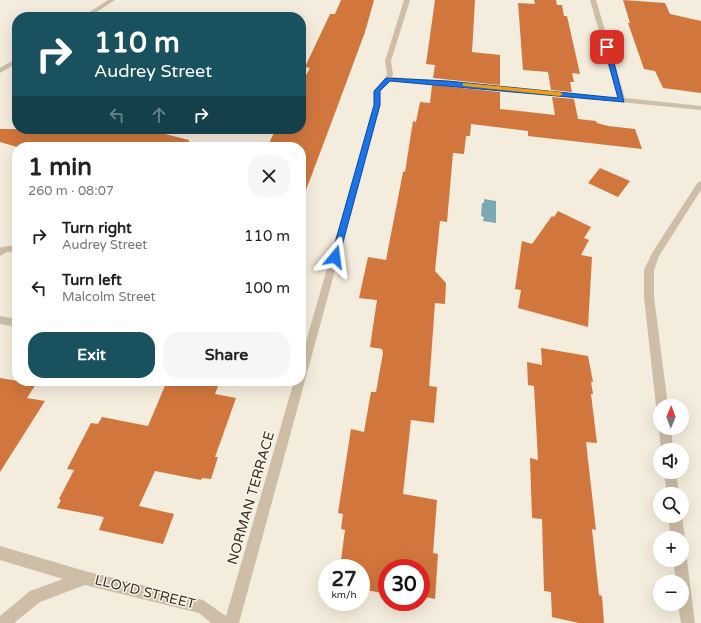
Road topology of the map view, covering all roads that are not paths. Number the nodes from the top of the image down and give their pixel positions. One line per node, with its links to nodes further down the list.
1 (112, 0): 4 (street)
2 (407, 0): 7 (street)
3 (593, 0): 8 (street)
4 (93, 12)
5 (12, 63): 6 (street)
6 (0, 71)
7 (388, 79): 8 (street); 15 (street)
8 (622, 100): 9 (street)
9 (701, 108)
10 (701, 184): 17 (street)
11 (12, 248): 12 (street)
12 (0, 253)
13 (0, 320): 14 (street)
14 (12, 322)
15 (306, 360)
16 (299, 386): 23 (street, NORMAN TERRACE)
17 (661, 399)
18 (0, 553): 20 (street, LLOYD STREET)
19 (681, 567): 24 (street)
20 (86, 578): 21 (street, LLOYD STREET); 22 (street, LLOYD STREET)
21 (3, 623)
22 (224, 623)
23 (232, 623)
24 (688, 623)

